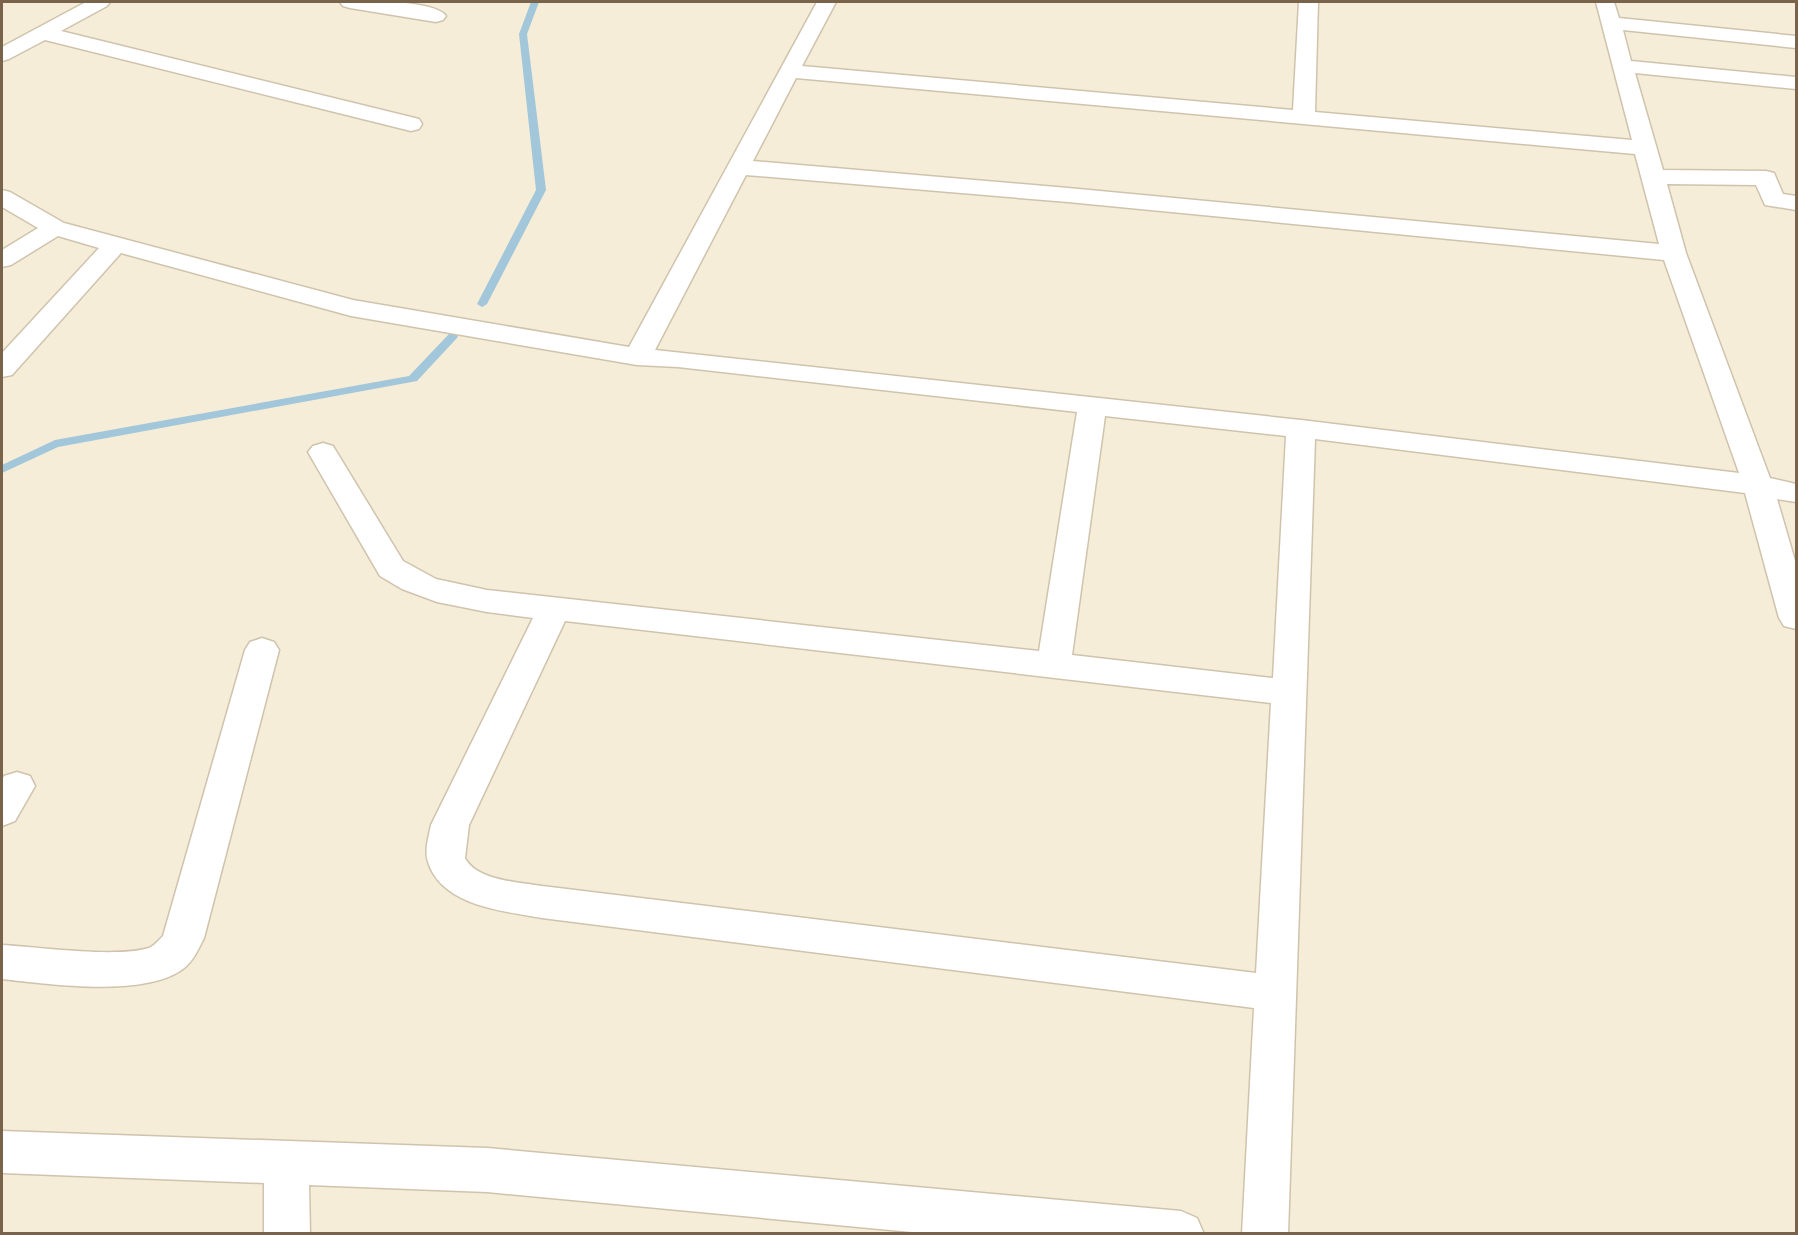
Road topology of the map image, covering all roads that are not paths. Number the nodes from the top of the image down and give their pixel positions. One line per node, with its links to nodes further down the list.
1 (100, 2): 7 (street)
2 (350, 2): 6 (street)
3 (826, 2): 11 (street)
4 (1309, 2): 13 (street)
5 (1608, 12): 8 (street); 10 (street)
6 (436, 16)
7 (43, 33): 9 (street); 14 (street)
8 (1797, 42)
9 (2, 55)
10 (1623, 66): 12 (street); 15 (street)
11 (789, 71): 13 (street); 16 (street)
12 (1797, 83)
13 (1304, 117): 15 (street)
14 (411, 124)
15 (1644, 148): 17 (street)
16 (738, 167): 22 (street); 24 (street)
17 (1652, 177): 19 (street); 22 (street)
18 (2, 197): 20 (street)
19 (1797, 203)
20 (55, 228): 21 (street); 23 (street)
21 (115, 245): 24 (street); 25 (street)
22 (1674, 253): 29 (street)
23 (2, 260)
24 (637, 357): 26 (street)
25 (2, 369)
26 (1092, 406): 27 (street); 34 (street)
27 (1301, 429): 29 (street); 35 (street)
28 (323, 452): 31 (street)
29 (1758, 485): 30 (street); 32 (street)
30 (1797, 493)
31 (554, 609): 34 (street); 37 (street)
32 (1797, 618)
33 (262, 650): 36 (street)
34 (1054, 665): 35 (street)
35 (1289, 692): 37 (street)
36 (2, 962)
37 (1276, 993): 42 (street)
38 (2, 1152): 39 (street)
39 (286, 1162): 40 (street); 41 (street)
40 (287, 1233)
41 (1181, 1233)
42 (1264, 1233)

